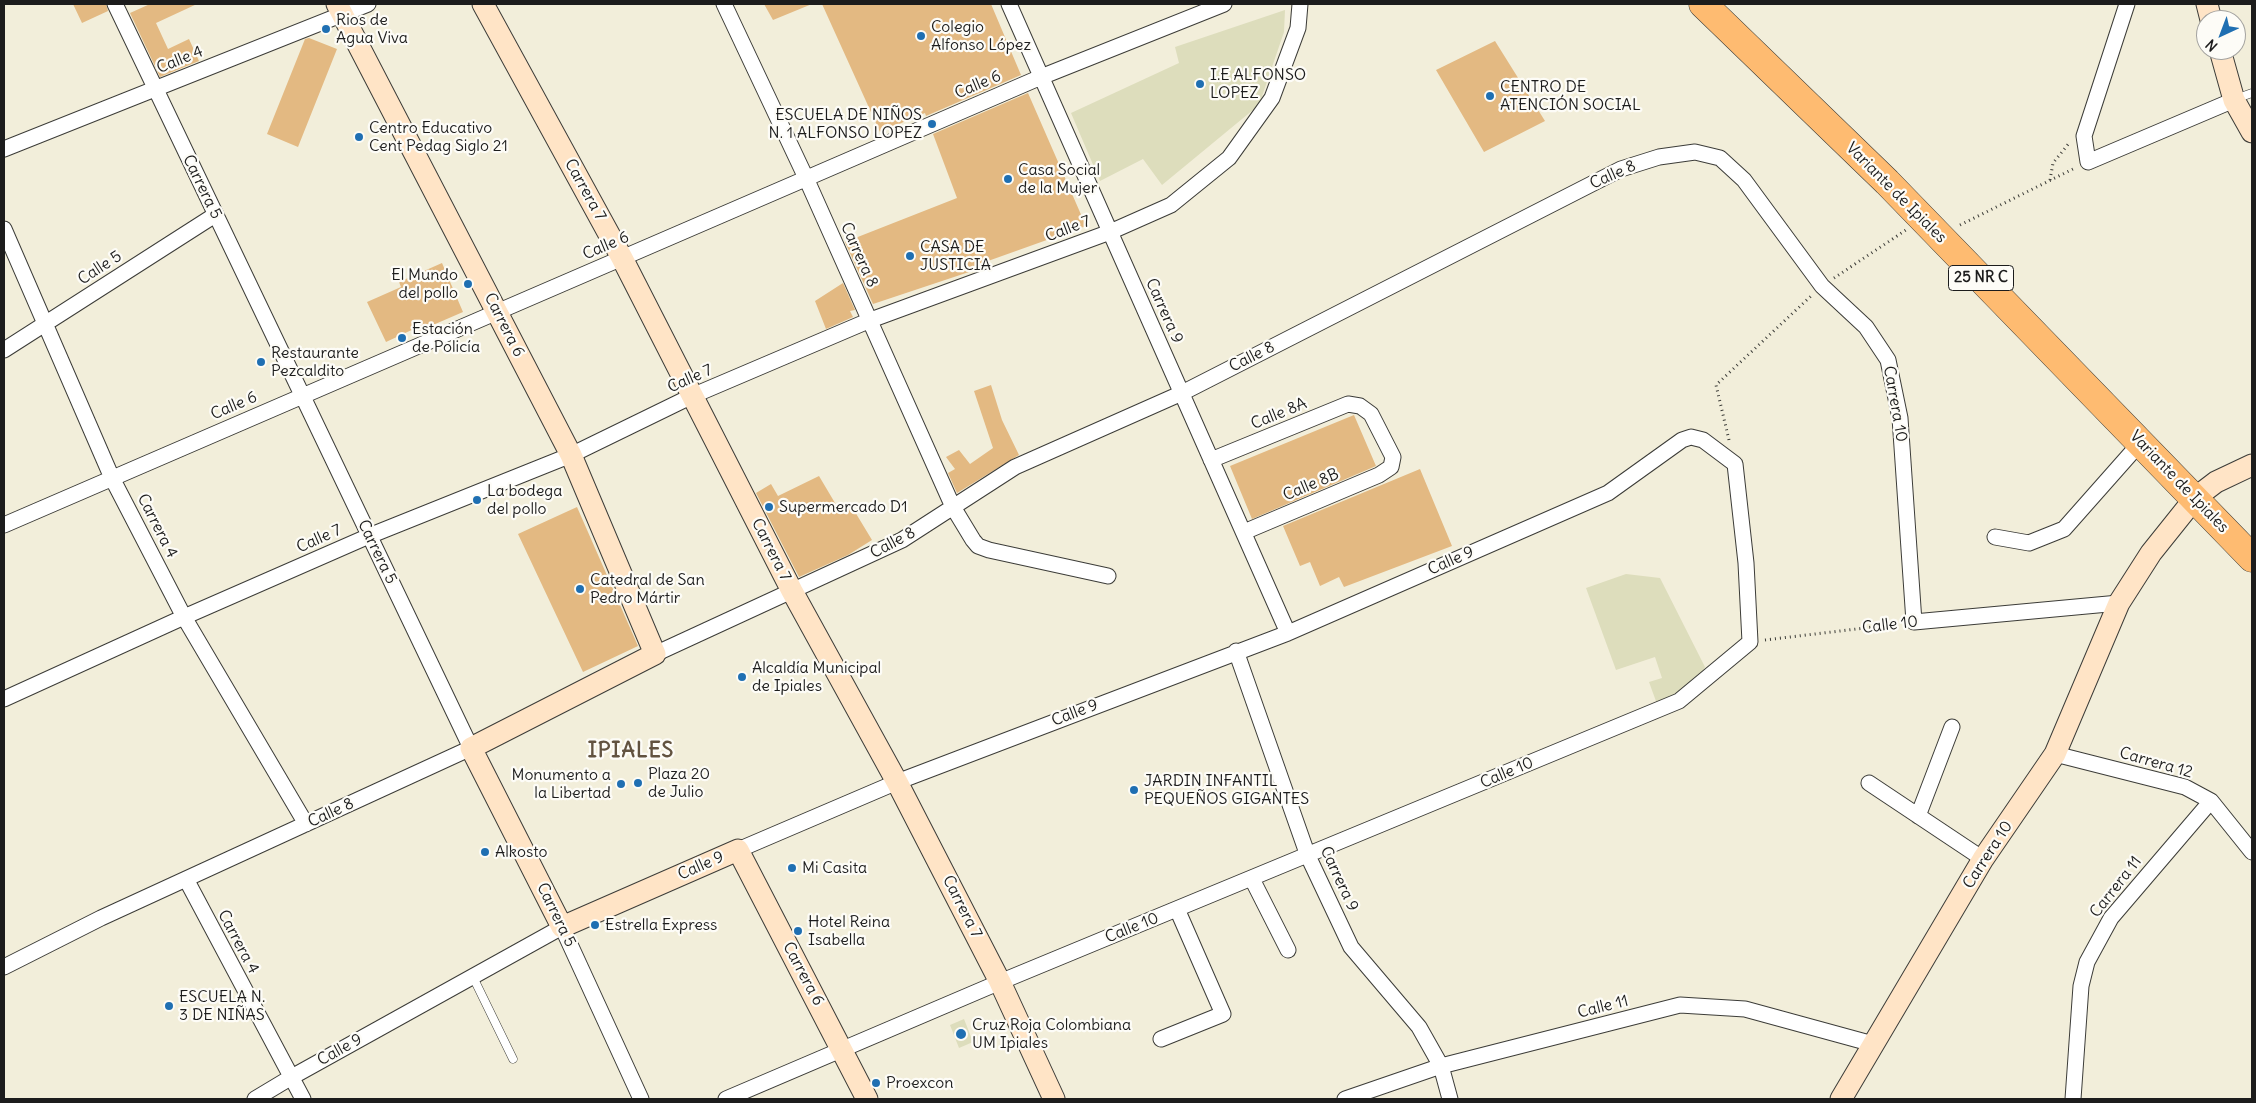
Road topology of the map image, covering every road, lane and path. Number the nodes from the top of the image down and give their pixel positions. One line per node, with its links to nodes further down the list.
1 (115, 4): 13 (street, Carrera 5)
2 (368, 4): 10 (street, Calle 4)
3 (483, 4): 26 (main road, Carrera 7)
4 (724, 4): 20 (street, Carrera 8)
5 (1008, 4): 12 (street, Carrera 9)
6 (1224, 4): 12 (street, Calle 6)
7 (1300, 4): 25 (street, Calle 7)
8 (1703, 4): 23 (highway, Variante de Ipiales / 25 NR C)
9 (2127, 4): 15 (street)
10 (340, 9): 13 (street, Calle 4); 28 (main road, Carrera 6)
11 (2225, 60): 14 (main road)
12 (1041, 77): 20 (street, Calle 6); 25 (street, Carrera 9)
13 (155, 89): 17 (street, Calle 4); 22 (street, Carrera 5)
14 (2243, 96): 16 (main road); 19 (street)
15 (2091, 116): 19 (street); 21 (path)
16 (2252, 132)
17 (4, 149)
18 (1720, 158): 27 (street, Carrera 10); 32 (street, Calle 8)
19 (2088, 162): 21 (path)
20 (806, 178): 26 (street, Calle 6); 29 (street, Carrera 8)
21 (2050, 180): 23 (path)
22 (215, 215): 30 (street, Calle 5); 33 (street, Carrera 5)
23 (1931, 227): 27 (path); 35 (highway, Variante de Ipiales / 25 NR C)
24 (4, 229): 30 (street, Carrera 4)
25 (1110, 232): 29 (street, Calle 7); 32 (street, Carrera 9)
26 (622, 258): 28 (street, Calle 6); 34 (main road, Carrera 7)
27 (1822, 286): 38 (path); 53 (street, Carrera 10)
28 (497, 312): 33 (street, Calle 6); 36 (main road, Carrera 6)
29 (868, 321): 34 (street, Calle 7); 43 (street, Carrera 8)
30 (44, 324): 31 (street, Calle 5); 41 (street, Carrera 4)
31 (4, 350)
32 (1182, 393): 37 (street, Carrera 9); 43 (street, Calle 8)
33 (302, 396): 41 (street, Calle 6); 46 (street, Carrera 5)
34 (692, 396): 36 (street, Calle 7); 50 (main road, Carrera 7)
35 (2141, 442): 42 (highway, Variante de Ipiales / 25 NR C); 47 (street)
36 (571, 455): 46 (street, Calle 7); 57 (main road, Carrera 6)
37 (1212, 460): 40 (street, Calle 8A); 45 (street, Carrera 9)
38 (1735, 464): 54 (street, Calle 9); 55 (street)
39 (2252, 465): 42 (main road)
40 (1391, 467): 45 (street, Calle 8B)
41 (112, 478): 44 (street, Calle 6); 52 (street, Carrera 4)
42 (2195, 498): 48 (highway, Variante de Ipiales / 25 NR C); 51 (main road)
43 (953, 507): 49 (street, Carrera 8); 50 (street, Calle 8)
44 (4, 525)
45 (1244, 532): 54 (street, Carrera 9)
46 (369, 536): 52 (street, Calle 7); 60 (street, Carrera 5)
47 (1994, 537)
48 (2252, 558)
49 (1108, 576)
50 (792, 591): 57 (street, Calle 8); 62 (main road, Carrera 7)
51 (2120, 603): 53 (street, Calle 10); 61 (main road, Carrera 10)
52 (184, 617): 58 (street, Calle 7); 66 (street, Carrera 4)
53 (1914, 622): 55 (path, Calle 10)
54 (1288, 633): 56 (street, Calle 9)
55 (1750, 642): 69 (street, Calle 10)
56 (1236, 651): 62 (street, Calle 9); 69 (street, Carrera 9)
57 (655, 654): 60 (main road, Calle 8)
58 (4, 700)
59 (1952, 727): 65 (street)
60 (471, 748): 66 (street, Calle 8); 74 (main road, Carrera 5)
61 (2055, 754): 64 (street, Carrera 12); 70 (main road, Carrera 10)
62 (897, 782): 67 (street, Calle 9); 78 (main road, Carrera 7)
63 (1868, 783): 65 (street)
64 (2211, 801): 68 (street, Carrera 12); 94 (street, Carrera 11)
65 (1918, 816): 70 (street)
66 (306, 824): 71 (street, Calle 8)
67 (738, 850): 74 (main road, Calle 9); 81 (main road, Carrera 6)
68 (2252, 852)
69 (1308, 856): 72 (street, Calle 10); 83 (street, Carrera 9)
70 (1983, 858): 80 (main road, Carrera 10)
71 (186, 879): 76 (street, Calle 8); 84 (street, Carrera 4)
72 (1252, 879): 73 (street, Calle 10); 75 (street)
73 (1177, 909): 78 (street, Calle 10); 79 (street)
74 (562, 928): 77 (street, Calle 9); 87 (street, Carrera 5)
75 (1288, 950)
76 (4, 967)
77 (473, 977): 82 (lane); 84 (street, Calle 9)
78 (1000, 982): 81 (street, Calle 10); 90 (main road, Carrera 7)
79 (1161, 1039)
80 (1873, 1044): 83 (street, Calle 11); 93 (main road, Carrera 10)
81 (842, 1049): 88 (street, Calle 10); 89 (main road, Carrera 6)
82 (513, 1059)
83 (1441, 1066): 91 (street, Calle 11); 92 (street, Carrera 9)
84 (290, 1078): 85 (street, Calle 9); 86 (street, Carrera 4)
85 (255, 1099)
86 (304, 1099)
87 (642, 1099)
88 (726, 1099)
89 (867, 1099)
90 (1054, 1099)
91 (1345, 1099)
92 (1450, 1099)
93 (1841, 1099)
94 (2073, 1099)

